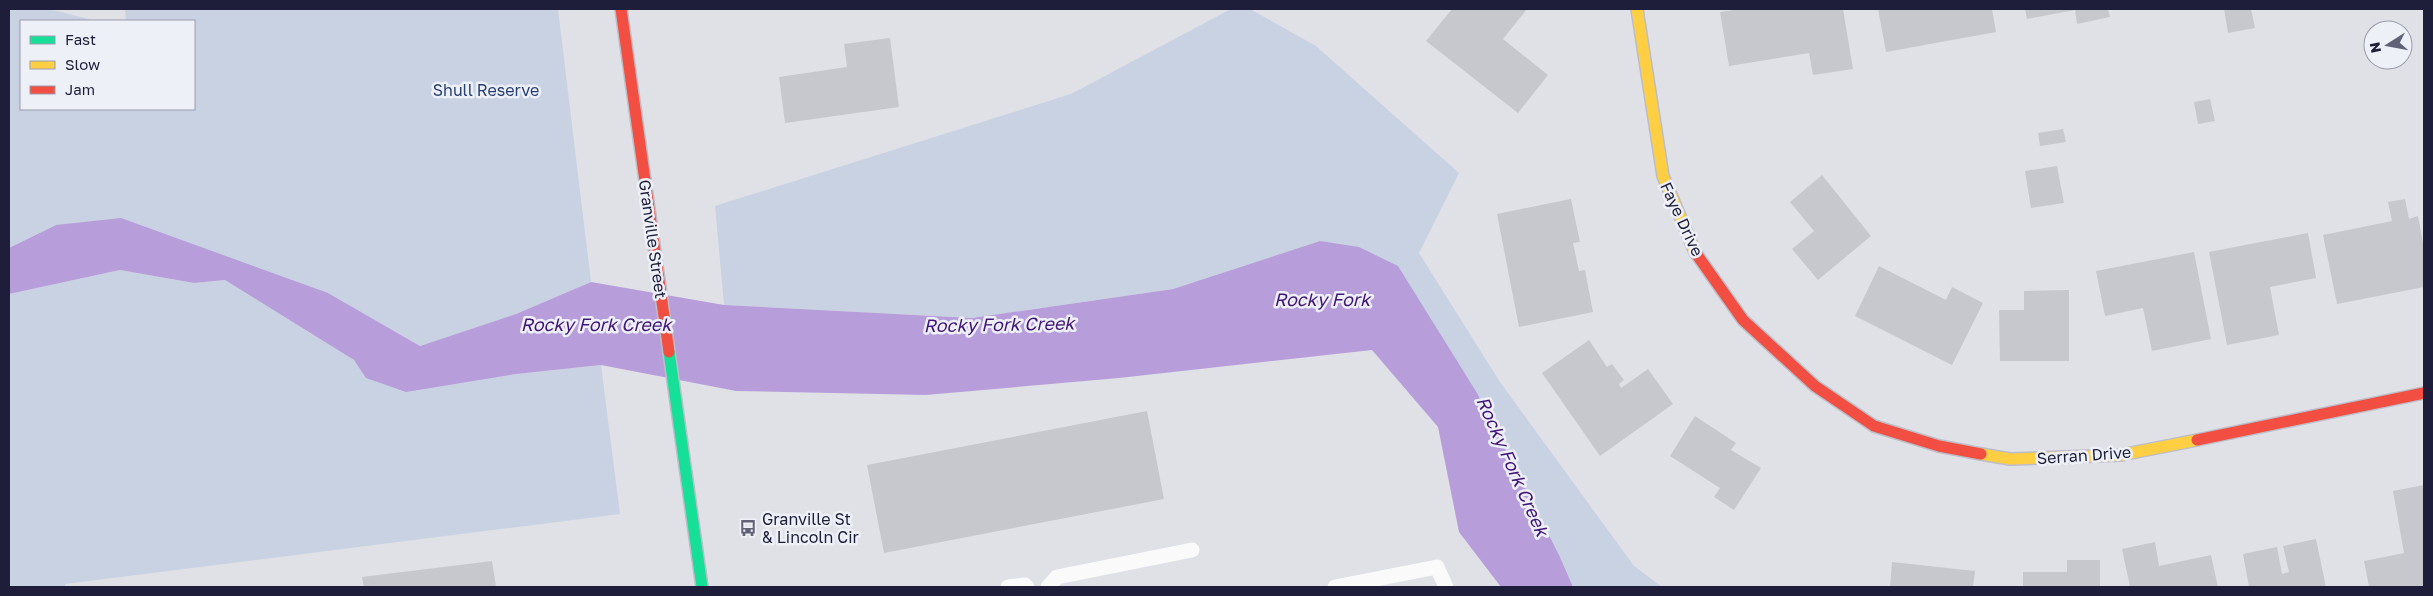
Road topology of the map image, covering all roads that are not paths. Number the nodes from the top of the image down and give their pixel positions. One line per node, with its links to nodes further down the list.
1 (621, 9): 6 (street, Granville Street)
2 (1637, 9): 3 (street, Faye Drive)
3 (1815, 386): 4 (street, Serran Drive)
4 (2424, 393)
5 (1192, 550): 9 (lane)
6 (702, 587)
7 (1008, 587): 8 (lane)
8 (1027, 587)
9 (1048, 587)
10 (1335, 587): 11 (lane)
11 (1446, 587)

